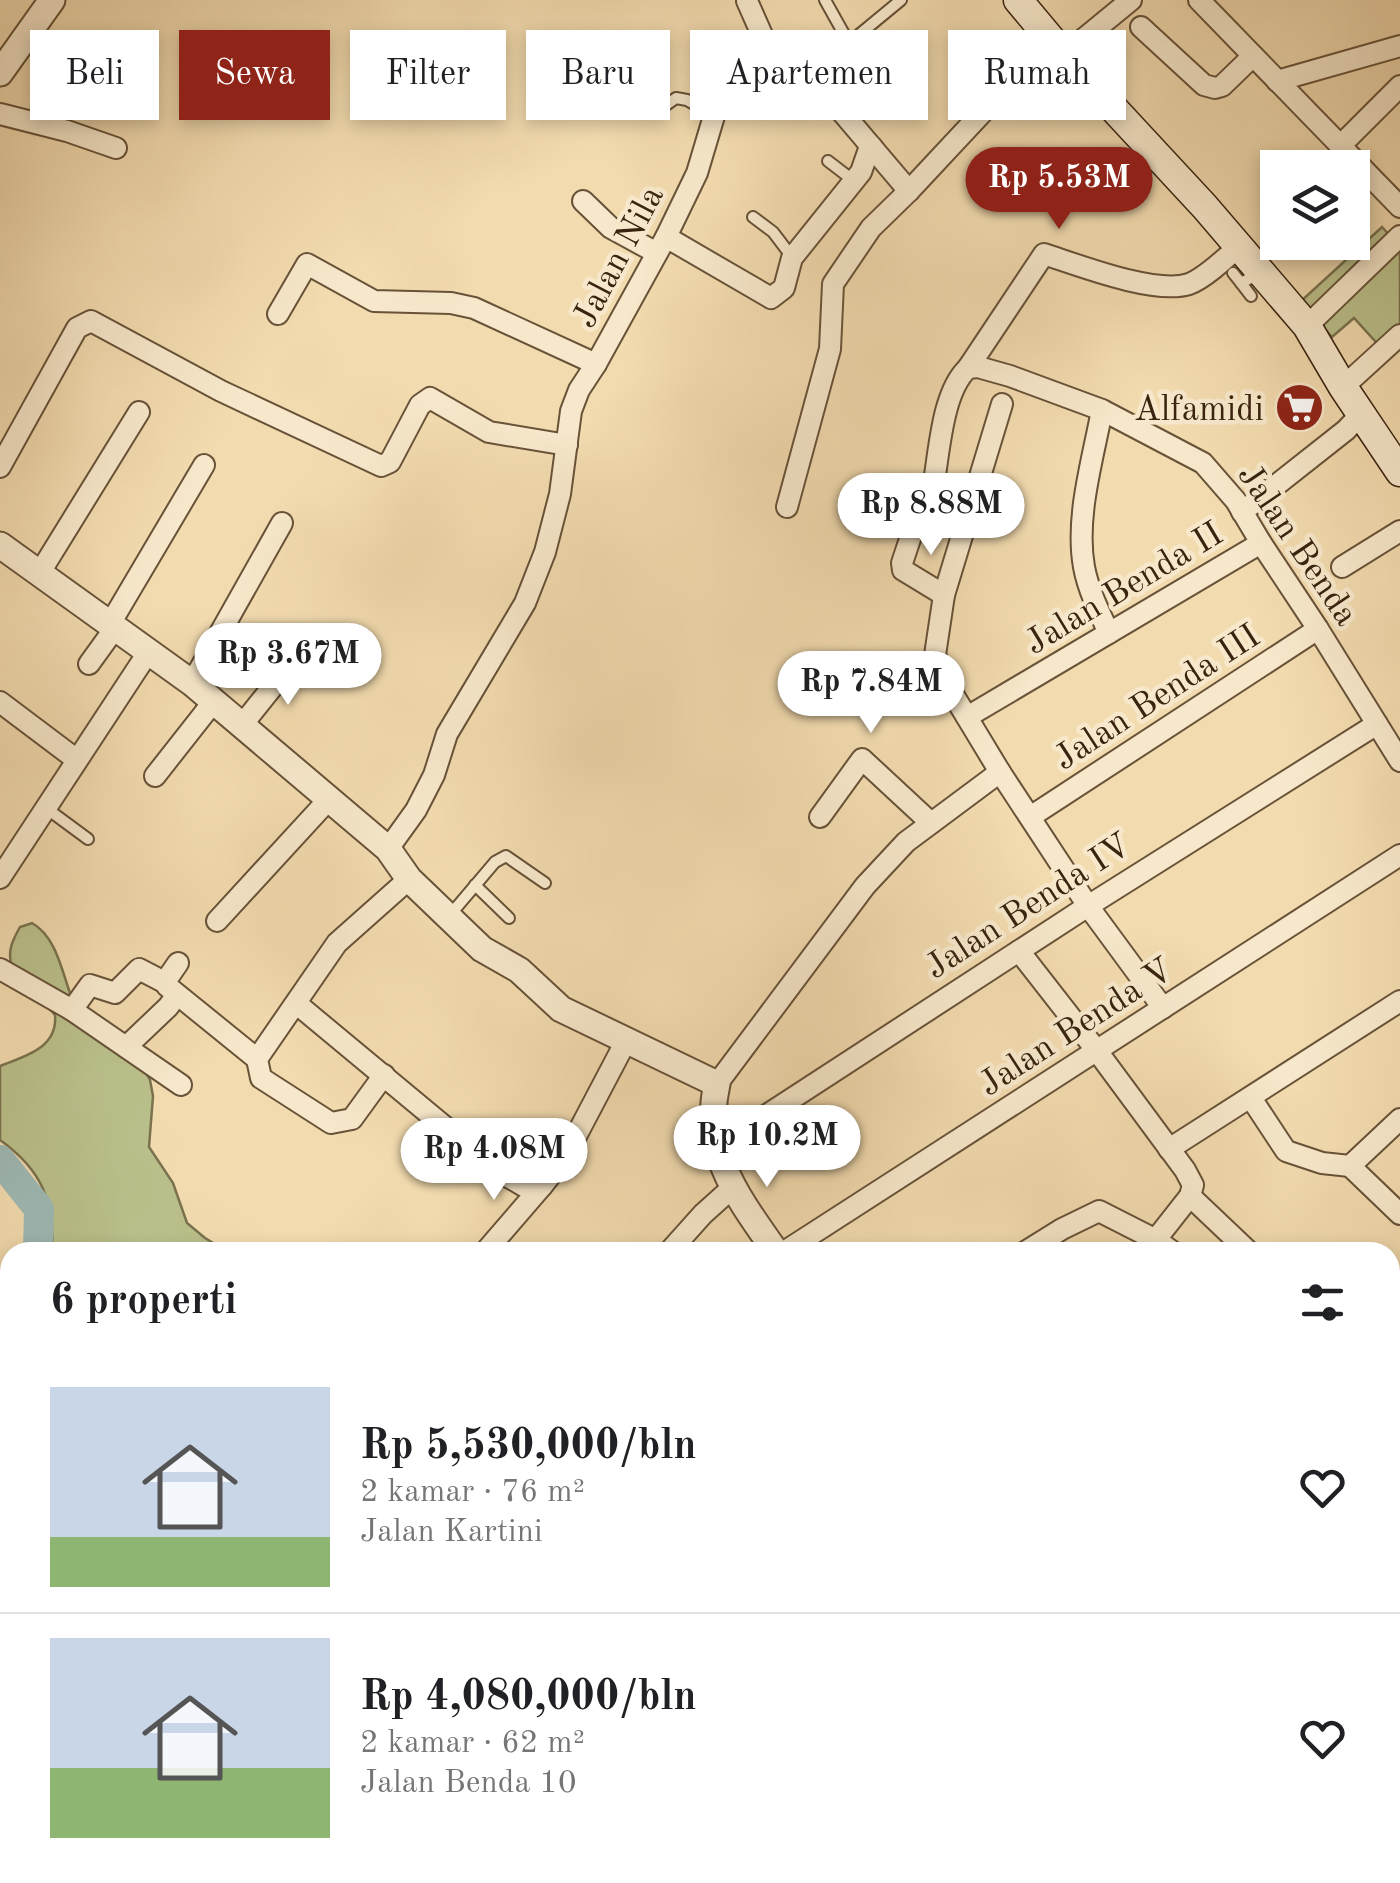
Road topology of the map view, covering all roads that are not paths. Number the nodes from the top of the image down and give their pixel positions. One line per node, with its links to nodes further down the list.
1 (52, 0): 16 (street)
2 (826, 0): 10 (lane)
3 (900, 0): 11 (lane)
4 (1018, 0): 12 (main road)
5 (1132, 0): 13 (street)
6 (1199, 0): 15 (street)
7 (747, 1): 9 (street)
8 (1141, 28): 15 (street)
9 (760, 30)
10 (842, 30)
11 (864, 30)
12 (1042, 30)
13 (1085, 30)
14 (1400, 46): 17 (street)
15 (1254, 56): 17 (street)
16 (0, 74)
17 (1277, 82): 24 (street)
18 (1400, 86): 24 (street)
19 (0, 114): 26 (street)
20 (713, 120): 34 (street, Jalan Nila)
21 (849, 120): 25 (street)
22 (982, 120): 29 (street)
23 (1117, 120): 36 (main road)
24 (1340, 146): 31 (street)
25 (872, 147): 28 (street); 29 (street)
26 (116, 148)
27 (828, 161): 28 (lane)
28 (854, 182): 35 (street)
29 (909, 191): 52 (street)
30 (583, 201): 34 (street)
31 (1400, 207)
32 (754, 217): 35 (lane)
33 (1400, 236): 38 (street)
34 (662, 245): 35 (street); 40 (street, Jalan Nila)
35 (792, 258)
36 (1245, 274): 38 (main road); 41 (street)
37 (278, 314): 40 (street)
38 (1308, 326): 42 (main road)
39 (1400, 334): 42 (street)
40 (596, 364): 47 (street, Jalan Nila)
41 (968, 368): 44 (street, Jalan Benda); 51 (street)
42 (1343, 387): 46 (main road)
43 (1002, 404): 61 (street)
44 (1102, 410): 53 (street, Jalan Benda); 64 (street)
45 (139, 412): 60 (street)
46 (1361, 414): 50 (main road); 53 (street)
47 (567, 445): 49 (street); 84 (street, Jalan Nila)
48 (204, 465): 62 (street)
49 (0, 467)
50 (1400, 472)
51 (935, 474)
52 (788, 507)
53 (1242, 512): 57 (street, Jalan Benda)
54 (916, 522): 61 (street)
55 (282, 523): 68 (street)
56 (1400, 531): 59 (street)
57 (1260, 543): 63 (street, Jalan Benda); 64 (street, Jalan Benda II)
58 (4, 557): 60 (street)
59 (1342, 567)
60 (39, 574): 62 (street)
61 (944, 595): 71 (street)
62 (112, 626): 65 (street); 67 (street)
63 (1318, 628): 72 (street, Jalan Benda); 81 (street, Jalan Benda III)
64 (1109, 633): 71 (street, Jalan Benda II)
65 (149, 651): 68 (street); 74 (street)
66 (294, 660): 73 (street)
67 (89, 664)
68 (192, 682): 69 (street)
69 (214, 701): 73 (street); 77 (street)
70 (0, 702): 74 (street)
71 (967, 716): 76 (street)
72 (1377, 724): 75 (street, Jalan Benda); 90 (street, Jalan Benda IV)
73 (242, 725): 78 (street)
74 (77, 760): 79 (street)
75 (1400, 761)
76 (1000, 772): 81 (street); 82 (street)
77 (155, 776)
78 (330, 798): 84 (street); 93 (street)
79 (46, 807): 83 (lane); 86 (street)
80 (820, 817): 82 (street)
81 (1030, 818): 90 (street)
82 (931, 823): 108 (street)
83 (88, 839)
84 (388, 849): 87 (street)
85 (1400, 855): 100 (street, Jalan Benda V)
86 (0, 878)
87 (409, 879): 91 (street); 99 (street)
88 (545, 883): 89 (lane)
89 (474, 885): 91 (lane); 92 (lane)
90 (1088, 906): 94 (street, Jalan Benda IV); 100 (street)
91 (450, 916): 102 (street)
92 (509, 918)
93 (217, 921)
94 (1020, 952): 104 (street); 111 (street, Jalan Benda IV)
95 (178, 963): 97 (street)
96 (0, 969): 101 (street)
97 (172, 989): 101 (street); 103 (street); 105 (street)
98 (1400, 1001): 109 (street)
99 (296, 1004): 105 (street); 106 (street)
100 (1163, 1008): 104 (street, Jalan Benda V)
101 (72, 1010): 103 (street)
102 (626, 1041): 108 (street); 114 (street)
103 (126, 1047): 107 (street)
104 (1097, 1050): 112 (street); 121 (street, Jalan Benda V)
105 (257, 1058): 106 (street)
106 (384, 1076): 114 (street)
107 (181, 1084)
108 (717, 1084): 111 (street)
109 (1251, 1098): 112 (street); 113 (street)
110 (1400, 1119): 113 (street)
111 (716, 1148): 115 (street)
112 (1169, 1149): 116 (street)
113 (1350, 1166): 117 (street)
114 (542, 1186): 118 (street)
115 (732, 1188): 119 (street); 120 (street)
116 (1190, 1196): 124 (street); 125 (street)
117 (1400, 1214)
118 (493, 1242)
119 (678, 1242)
120 (769, 1242)
121 (799, 1242)
122 (1040, 1242): 123 (street)
123 (1148, 1242)
124 (1162, 1242)
125 (1238, 1242)

